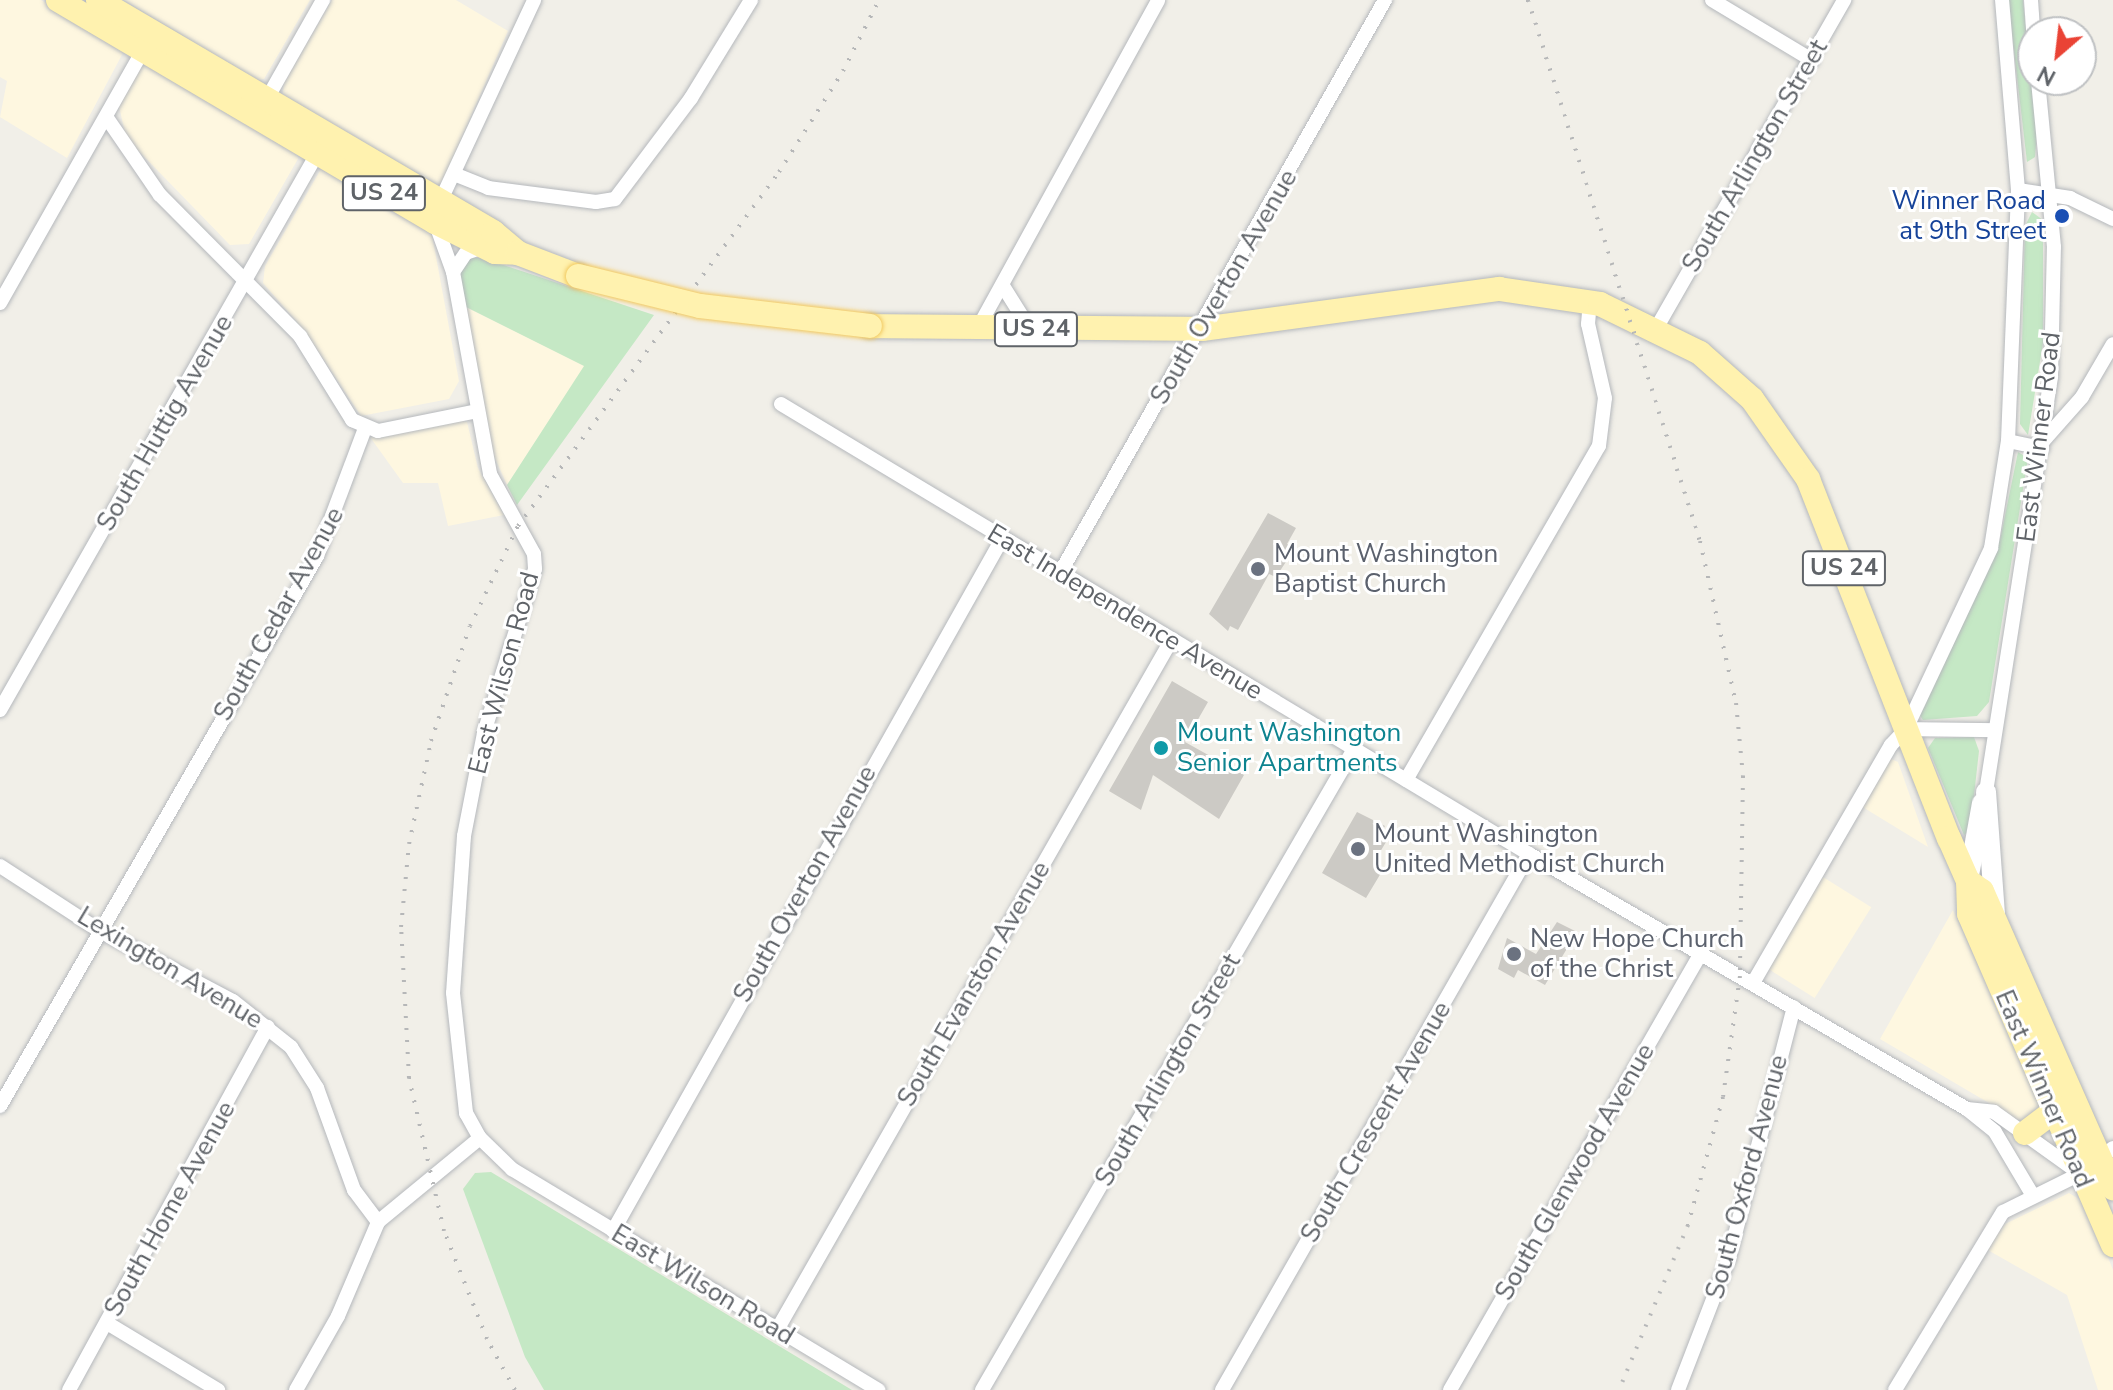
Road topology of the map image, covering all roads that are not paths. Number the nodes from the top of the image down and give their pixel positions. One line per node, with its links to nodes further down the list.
1 (58, 0): 10 (main road, US 24)
2 (323, 0): 14 (street)
3 (534, 0): 17 (street)
4 (751, 0): 17 (street)
5 (1158, 0): 26 (street)
6 (1385, 0): 32 (street, South Overton Avenue)
7 (1712, 0): 12 (street)
8 (1844, 0): 12 (street, South Arlington Street)
9 (2002, 0): 18 (street, East Winner Road)
10 (103, 7): 11 (main road, US 24)
11 (148, 41): 14 (main road, US 24); 15 (street)
12 (1812, 60): 29 (street, South Arlington Street)
13 (2040, 96): 19 (street, East Winner Road)
14 (261, 109): 16 (main road, US 24)
15 (107, 118): 25 (street); 28 (street)
16 (322, 144): 20 (main road, US 24); 25 (street, South Huttig Avenue)
17 (454, 174): 20 (street)
18 (2018, 190): 19 (street); 37 (street, East Winner Road)
19 (2050, 194): 21 (street); 38 (street, East Winner Road)
20 (437, 212): 22 (main road, US 24); 23 (main road, US 24); 24 (street, East Wilson Road)
21 (2113, 219)
22 (483, 247): 23 (main road, US 24); 24 (street)
23 (518, 253): 30 (main road, US 24, bridge)
24 (453, 272): 35 (street, East Wilson Road)
25 (249, 278): 36 (street); 42 (street, South Huttig Avenue)
26 (1003, 286): 30 (street); 31 (street)
27 (1590, 301): 29 (main road, US 24); 32 (main road, US 24); 46 (street)
28 (0, 303)
29 (1661, 319): 43 (main road, US 24)
30 (978, 328): 31 (main road, US 24)
31 (1030, 329): 32 (main road, US 24)
32 (1202, 329): 40 (street, South Overton Avenue)
33 (2113, 344): 38 (street)
34 (781, 404): 39 (street, East Independence Avenue)
35 (477, 411): 36 (street); 62 (street, East Wilson Road)
36 (365, 428): 52 (street, South Cedar Avenue)
37 (2008, 441): 38 (street); 43 (street, East Winner Road)
38 (2043, 444): 44 (street, East Winner Road)
39 (1002, 539): 40 (street, East Independence Avenue); 68 (street, South Overton Avenue)
40 (1060, 573): 41 (street, East Independence Avenue)
41 (1172, 639): 45 (street, East Independence Avenue); 71 (street, South Evanston Avenue)
42 (0, 710)
43 (1906, 729): 44 (street); 50 (main road, US 24); 54 (street)
44 (1993, 730): 47 (street, East Winner Road)
45 (1354, 749): 46 (street, East Independence Avenue); 76 (street, South Arlington Street)
46 (1406, 780): 48 (street, East Independence Avenue)
47 (1986, 792): 50 (street, East Winner Road); 51 (street, East Winner Road)
48 (1529, 854): 53 (street, East Independence Avenue); 77 (street, South Crescent Avenue)
49 (0, 866): 52 (street, Lexington Avenue)
50 (1968, 881): 51 (main road, US 24); 55 (main road, East Winner Road / US 24)
51 (1995, 920): 55 (main road, East Winner Road / US 24)
52 (100, 931): 57 (street, Lexington Avenue); 58 (street, South Cedar Avenue)
53 (1701, 953): 54 (street, East Independence Avenue); 78 (street, South Glenwood Avenue)
54 (1753, 983): 56 (street, East Independence Avenue)
55 (2013, 990): 60 (main road, East Winner Road / US 24); 63 (main road, East Winner Road / US 24)
56 (1794, 1007): 59 (street, East Independence Avenue); 79 (street, South Oxford Avenue)
57 (268, 1027): 67 (street, Lexington Avenue); 70 (street, South Home Avenue)
58 (0, 1106)
59 (1967, 1109): 61 (street, East Independence Avenue); 66 (street, East Independence Avenue)
60 (2053, 1112): 61 (main road); 64 (main road, East Winner Road / US 24)
61 (2025, 1133): 64 (street, East Independence Avenue)
62 (480, 1138): 67 (street); 68 (street, East Wilson Road)
63 (2107, 1155): 64 (street); 65 (main road, East Winner Road / US 24)
64 (2080, 1174): 66 (street); 69 (main road, East Winner Road / US 24)
65 (2113, 1188)
66 (2032, 1194): 80 (street)
67 (378, 1222): 74 (street)
68 (613, 1231): 71 (street, East Wilson Road)
69 (2113, 1245)
70 (107, 1323): 72 (street, South Home Avenue); 73 (street)
71 (777, 1330): 75 (street, East Wilson Road)
72 (69, 1390)
73 (218, 1390)
74 (296, 1390)
75 (878, 1390)
76 (982, 1390)
77 (1222, 1390)
78 (1450, 1390)
79 (1678, 1390)
80 (1895, 1390)

